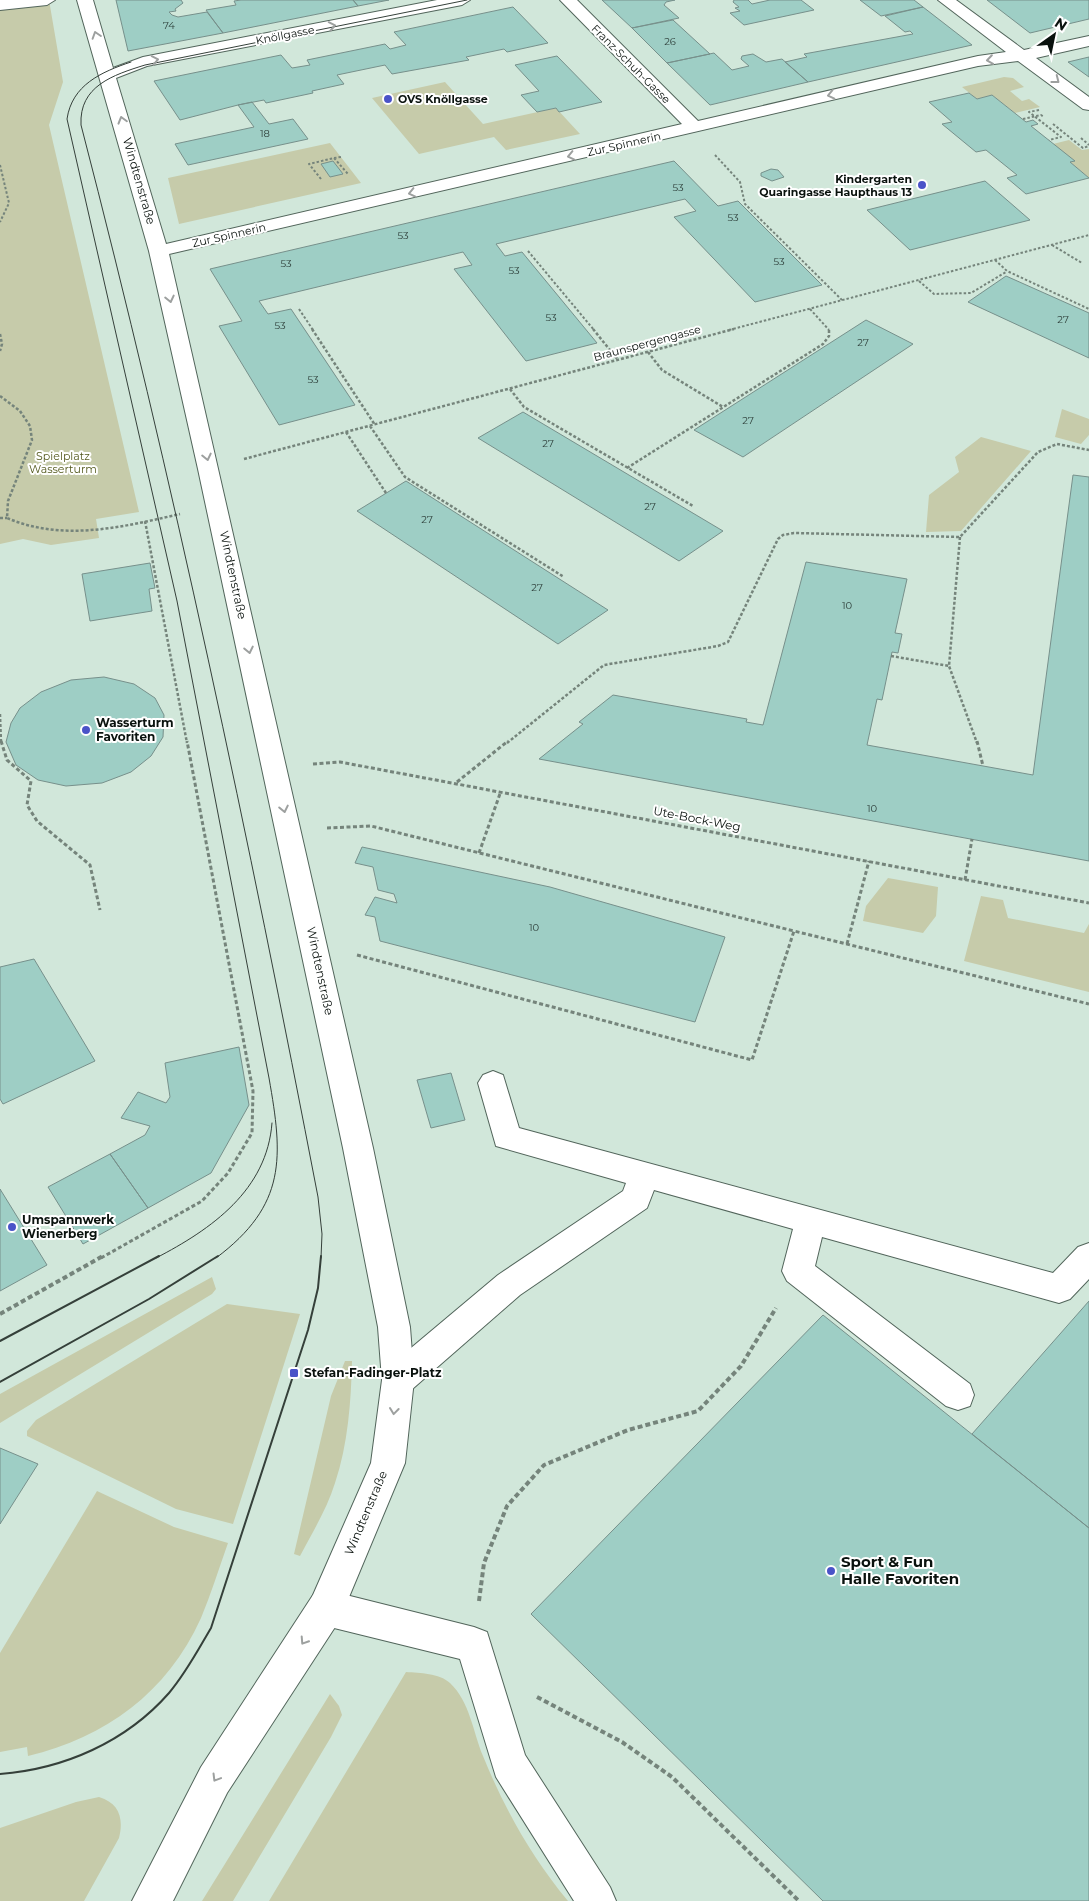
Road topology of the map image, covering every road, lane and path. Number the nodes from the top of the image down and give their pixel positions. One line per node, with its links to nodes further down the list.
1 (47, 0): 6 (street)
2 (85, 0): 9 (street, Windtenstraße, one-way to 2)
3 (462, 0): 9 (street, Knöllgasse, one-way to 3)
4 (568, 0): 14 (street, Franz-Schuh-Gasse)
5 (946, 0): 8 (street)
6 (0, 5)
7 (1089, 41): 8 (street, Zur Spinnerin)
8 (1021, 55): 10 (street, one-way to 10); 14 (street, Zur Spinnerin, one-way to 14)
9 (109, 75): 26 (street, Windtenstraße, one-way to 9)
10 (1089, 106)
11 (1034, 111): 12 (path)
12 (1034, 117): 13 (path); 15 (path); 16 (path)
13 (1023, 119)
14 (694, 127): 26 (street, Zur Spinnerin, one-way to 26)
15 (1049, 140)
16 (1089, 146)
17 (710, 150): 32 (path)
18 (341, 156): 19 (path)
19 (334, 158): 21 (path); 22 (path)
20 (0, 165): 23 (path)
21 (340, 176)
22 (328, 179)
23 (0, 222)
24 (1089, 235): 25 (path, Braunspergengasse)
25 (1051, 245): 28 (path, Braunspergengasse); 29 (path)
26 (159, 251): 47 (street, Windtenstraße, one-way to 47)
27 (528, 251): 39 (path)
28 (995, 260): 30 (path); 31 (path, Braunspergengasse)
29 (1082, 263)
30 (1006, 272): 31 (path); 35 (path)
31 (918, 280): 32 (path, Braunspergengasse)
32 (842, 300): 34 (path, Braunspergengasse)
33 (299, 309): 43 (path)
34 (810, 309): 38 (path, Braunspergengasse); 42 (path)
35 (1089, 309)
36 (0, 334): 37 (path)
37 (0, 351)
38 (648, 352): 39 (path, Braunspergengasse); 42 (path)
39 (618, 360): 40 (path, Braunspergengasse)
40 (510, 389): 43 (path, Braunspergengasse); 48 (path)
41 (0, 396): 53 (path)
42 (723, 407): 48 (path)
43 (375, 425): 44 (path, Braunspergengasse)
44 (370, 426): 45 (path, Braunspergengasse); 56 (path)
45 (346, 432): 47 (path, Braunspergengasse); 49 (path)
46 (1089, 450): 55 (path)
47 (209, 468): 50 (street, Windtenstraße)
48 (627, 468): 51 (path)
49 (386, 493)
50 (217, 504): 54 (path); 81 (street, Windtenstraße, one-way to 81)
51 (693, 506)
52 (0, 518): 53 (path)
53 (6, 518): 54 (path)
54 (145, 521): 80 (path)
55 (960, 538): 58 (path); 62 (path)
56 (564, 577)
57 (891, 656): 58 (path)
58 (949, 666): 61 (path)
59 (0, 714): 70 (path)
60 (311, 764): 62 (path, Ute-Bock-Weg)
61 (984, 766)
62 (456, 783): 63 (path, Ute-Bock-Weg)
63 (502, 791): 66 (path); 67 (path, Ute-Bock-Weg)
64 (325, 828): 66 (path)
65 (972, 839): 68 (path)
66 (479, 853): 71 (path)
67 (870, 861): 68 (path, Ute-Bock-Weg); 72 (path)
68 (965, 880): 69 (path, Ute-Bock-Weg)
69 (1089, 903)
70 (100, 910)
71 (794, 931): 72 (path); 73 (path)
72 (847, 944): 74 (path)
73 (354, 954)
74 (1089, 1004)
75 (493, 1083): 76 (street)
76 (643, 1175): 77 (street); 81 (street)
77 (811, 1221): 78 (street); 79 (street)
78 (1089, 1257)
79 (798, 1271): 82 (street); 84 (path)
80 (0, 1314)
81 (398, 1380): 83 (street, Windtenstraße, one-way to 83)
82 (958, 1395)
83 (326, 1608): 84 (street); 86 (street, Windtenstraße, one-way to 86)
84 (474, 1646): 87 (street)
85 (528, 1693): 88 (path)
86 (152, 1901)
87 (596, 1901)
88 (799, 1901)

